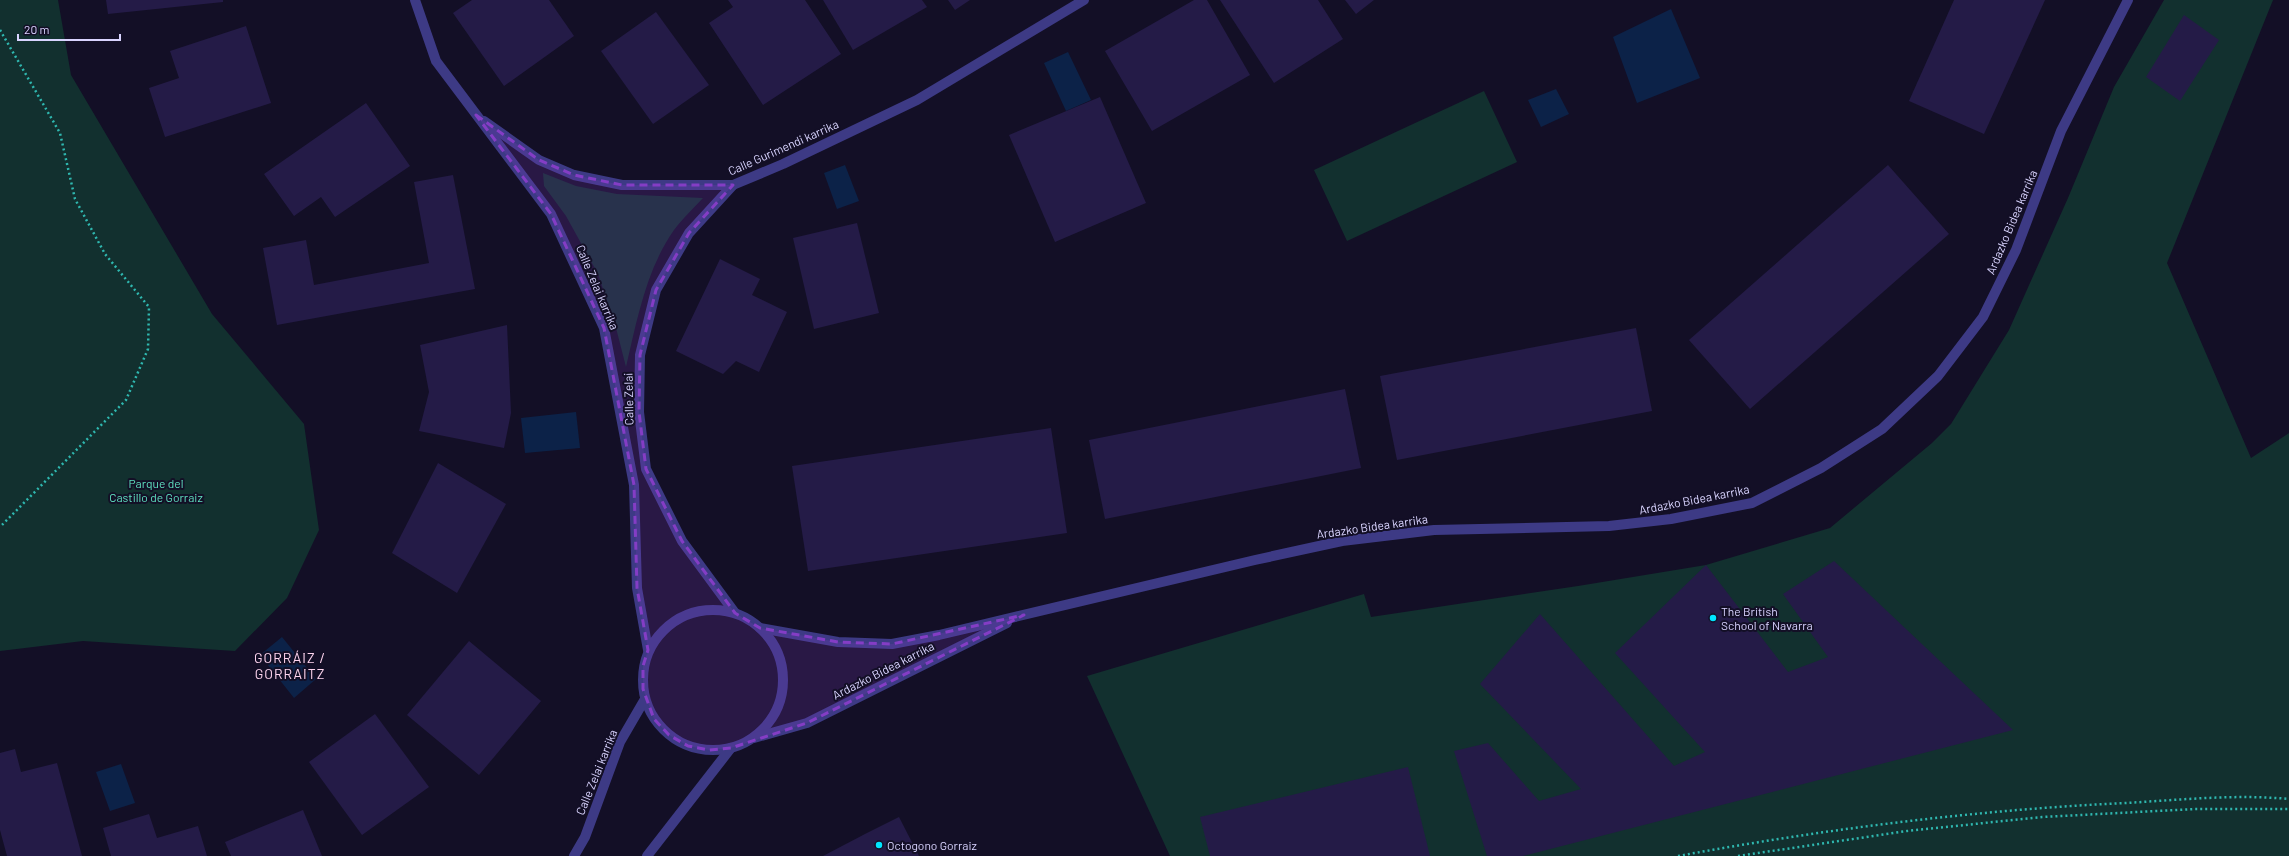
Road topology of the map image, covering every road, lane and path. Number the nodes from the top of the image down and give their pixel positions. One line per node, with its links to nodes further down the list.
1 (415, 0): 5 (street, Calle Zelai karrika)
2 (1084, 0): 6 (street, Calle Gurimendi karrika)
3 (2128, 0): 9 (street, Ardazko Bidea karrika)
4 (0, 30): 7 (path)
5 (476, 115): 6 (street, Calle Gurimendi karrika); 11 (street, Calle Zelai karrika)
6 (733, 185): 8 (street, Calle Zelai)
7 (0, 527)
8 (735, 613): 10 (street); 11 (street)
9 (1024, 615): 10 (street, Ardazko Bidea karrika); 13 (street, Ardazko Bidea karrika)
10 (760, 628): 13 (street)
11 (648, 650): 12 (street)
12 (645, 700): 14 (street); 17 (street, Calle Zelai karrika)
13 (751, 739): 14 (street)
14 (731, 748): 18 (street)
15 (2289, 799): 19 (path)
16 (2289, 809): 20 (path)
17 (574, 856)
18 (647, 856)
19 (1678, 856)
20 (1738, 856)

